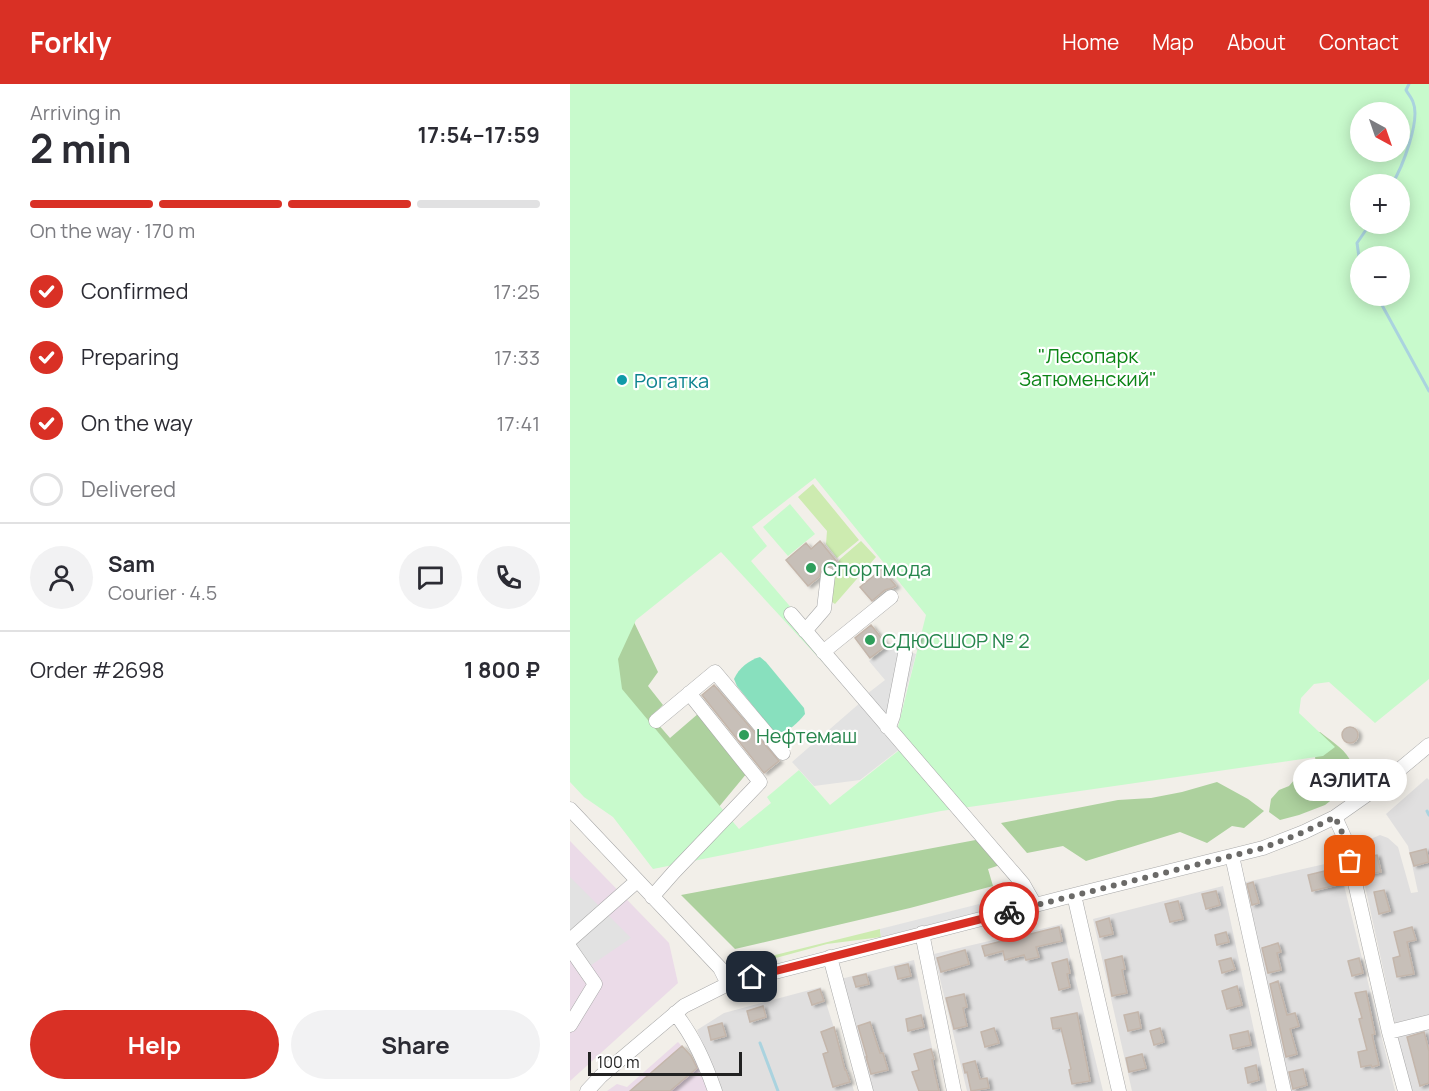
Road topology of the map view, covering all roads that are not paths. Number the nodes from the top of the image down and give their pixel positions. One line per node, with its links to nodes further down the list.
1 (828, 575): 4 (street)
2 (891, 597): 5 (street)
3 (791, 614): 4 (street)
4 (805, 631): 5 (street)
5 (823, 652): 9 (street)
6 (905, 654): 9 (street)
7 (689, 693): 8 (street); 11 (street); 17 (street)
8 (656, 721)
9 (887, 727): 18 (street)
10 (1429, 746): 13 (street)
11 (783, 753)
12 (570, 809): 15 (street)
13 (1335, 817): 14 (street); 27 (street)
14 (1232, 856): 16 (street); 33 (street)
15 (637, 881): 17 (street); 20 (street)
16 (1074, 895): 18 (street); 32 (street)
17 (652, 897): 23 (street)
18 (1035, 905): 19 (street)
19 (922, 933): 22 (street); 31 (street)
20 (570, 940)
21 (570, 948): 26 (street)
22 (830, 957): 23 (street); 30 (street)
23 (728, 984): 24 (street)
24 (675, 1013): 28 (street); 29 (street)
25 (1429, 1022): 27 (street)
26 (570, 1025)
27 (1389, 1032): 34 (street)
28 (587, 1091)
29 (716, 1091)
30 (866, 1091)
31 (954, 1091)
32 (1119, 1091)
33 (1284, 1091)
34 (1405, 1091)

